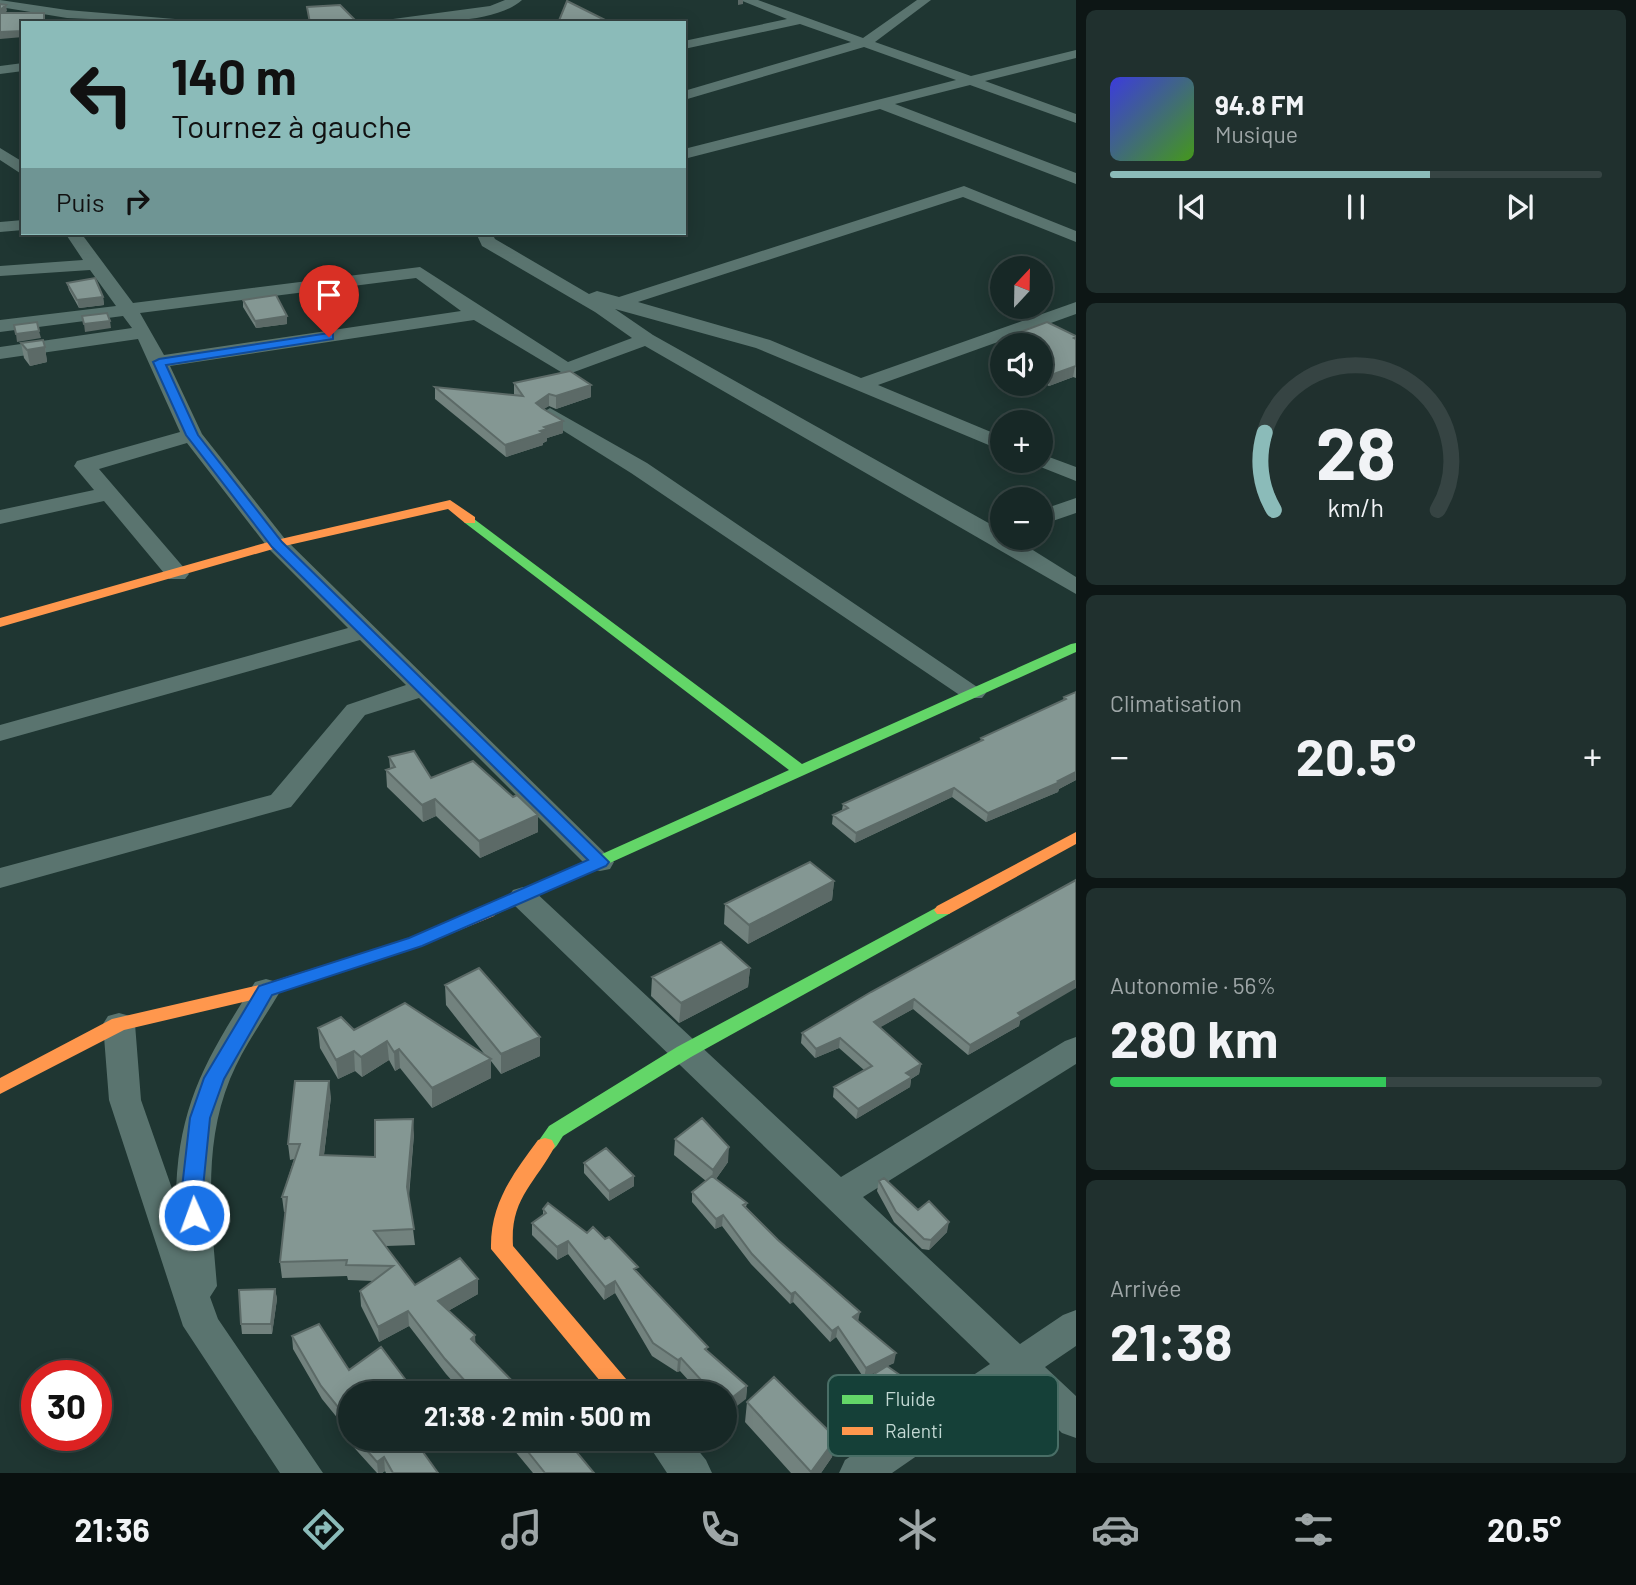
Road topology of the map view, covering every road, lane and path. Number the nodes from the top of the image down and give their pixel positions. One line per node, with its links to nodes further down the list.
1 (516, 0): 5 (street)
2 (746, 0): 6 (street)
3 (925, 0): 9 (street)
4 (0, 3): 7 (street)
5 (495, 16): 8 (street)
6 (803, 20): 9 (street); 10 (street)
7 (150, 21)
8 (422, 21)
9 (866, 42): 16 (street); 17 (street)
10 (686, 45)
11 (1076, 54): 12 (street)
12 (1044, 62): 15 (street); 16 (street)
13 (21, 67): 14 (street)
14 (0, 70)
15 (1065, 70)
16 (971, 81): 18 (street); 19 (street)
17 (686, 95)
18 (881, 104): 21 (street); 24 (street)
19 (1076, 119)
20 (0, 153): 22 (street)
21 (686, 153)
22 (20, 168): 23 (street)
23 (0, 169)
24 (1076, 179)
25 (21, 225): 26 (street)
26 (0, 227)
27 (74, 235): 30 (street)
28 (485, 235): 32 (street)
29 (1076, 237): 32 (street)
30 (95, 264): 31 (street); 34 (street)
31 (0, 271)
32 (609, 305): 38 (street); 41 (street)
33 (1076, 308): 41 (street)
34 (128, 310): 35 (street); 36 (street); 37 (street)
35 (477, 314): 38 (street); 40 (street)
36 (0, 326)
37 (144, 332): 39 (street); 40 (street)
38 (646, 339): 51 (street)
39 (0, 353)
40 (159, 362): 43 (street)
41 (860, 385): 44 (street)
42 (550, 414): 60 (street)
43 (192, 435): 47 (street); 52 (street)
44 (990, 440)
45 (1053, 465): 46 (street)
46 (1076, 475)
47 (108, 494): 50 (street); 54 (street)
48 (1076, 505): 49 (street)
49 (1053, 513)
50 (0, 517)
51 (990, 529)
52 (277, 544): 54 (street); 57 (street); 62 (street)
53 (1023, 550): 55 (street)
54 (177, 574): 56 (street)
55 (1076, 587)
56 (0, 623)
57 (365, 631): 59 (street); 61 (street)
58 (1076, 647): 60 (street)
59 (423, 688): 64 (street); 65 (street)
60 (973, 693): 62 (street)
61 (0, 733)
62 (801, 771): 64 (street)
63 (1076, 837): 70 (street)
64 (600, 862): 66 (street)
65 (0, 878)
66 (523, 897): 67 (street); 70 (street)
67 (266, 990): 68 (street); 73 (street)
68 (119, 1024): 71 (street); 73 (street)
69 (1076, 1049): 72 (street)
70 (684, 1052): 72 (street); 78 (street)
71 (0, 1087)
72 (838, 1196): 75 (street)
73 (202, 1326): 83 (street)
74 (1076, 1326): 75 (street)
75 (1017, 1365): 76 (street); 77 (street)
76 (1002, 1375)
77 (1028, 1375)
78 (614, 1381)
79 (1058, 1404): 80 (street)
80 (1076, 1421)
81 (674, 1451): 84 (street)
82 (884, 1456): 85 (street)
83 (303, 1473)
84 (692, 1473)
85 (859, 1473)

